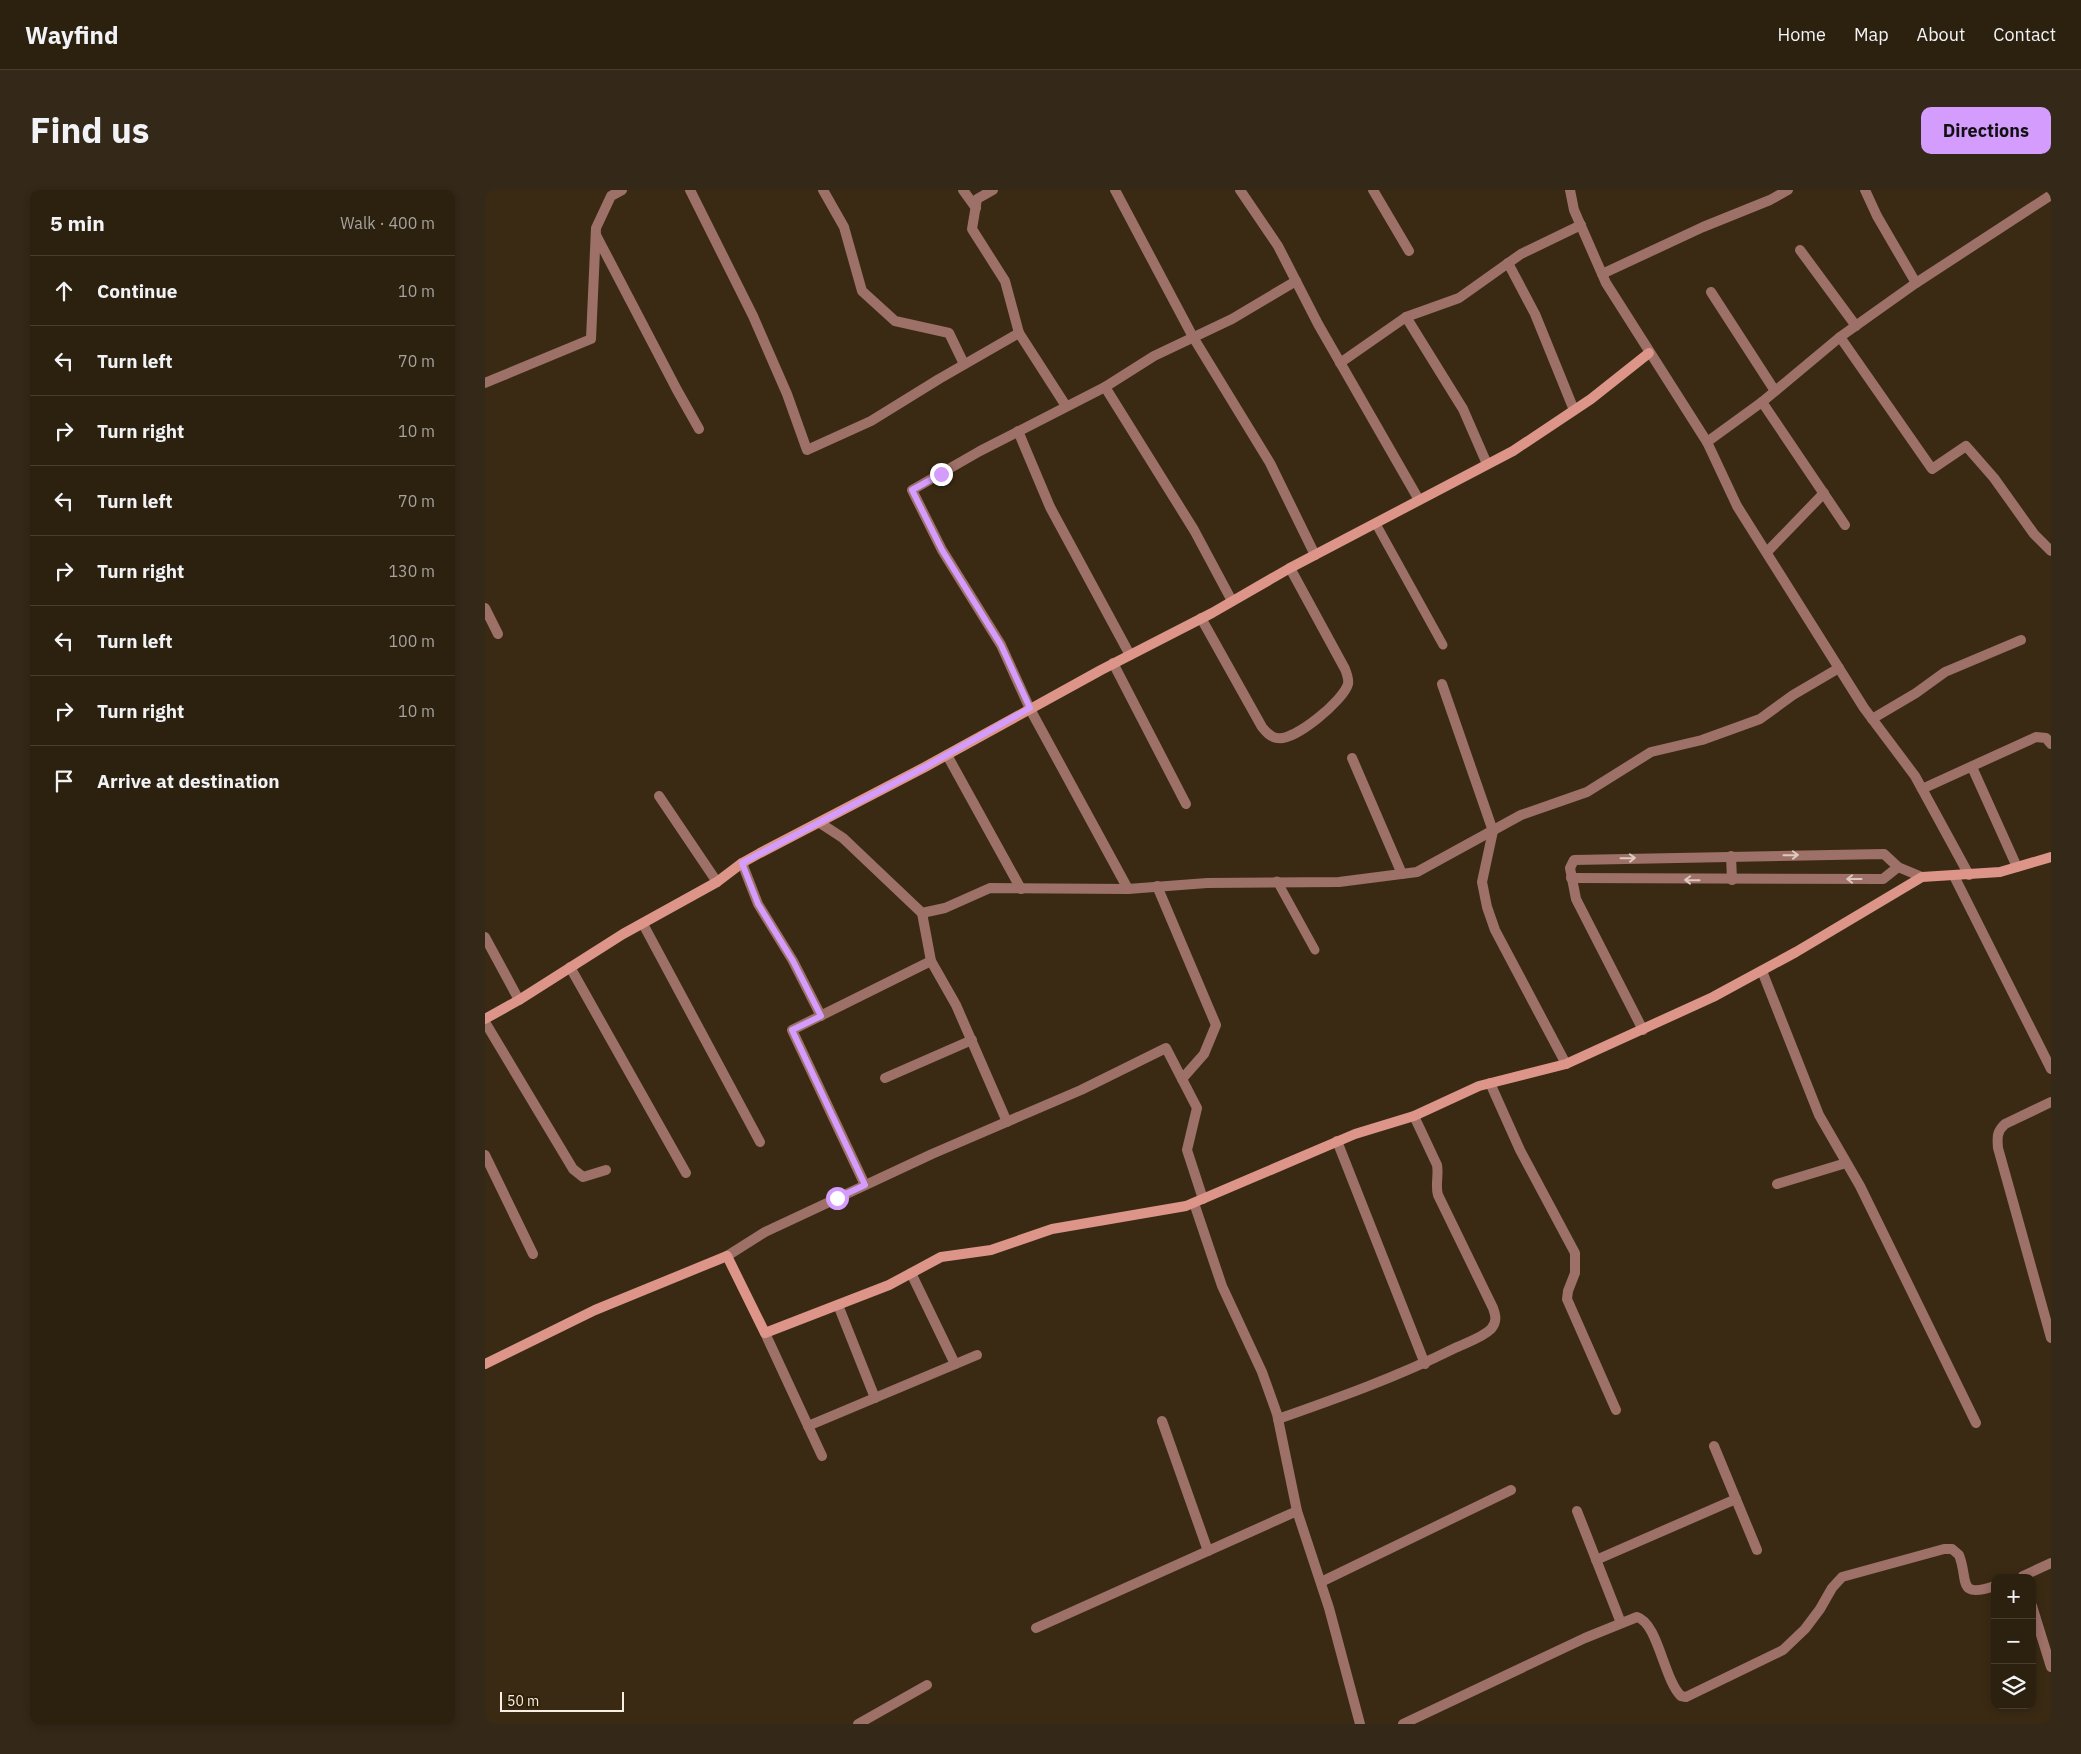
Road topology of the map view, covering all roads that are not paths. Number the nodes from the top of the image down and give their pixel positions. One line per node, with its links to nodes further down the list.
1 (622, 190): 15 (street)
2 (690, 190): 30 (street)
3 (823, 190): 30 (street)
4 (963, 190): 13 (street)
5 (993, 190): 13 (street)
6 (1115, 190): 26 (street)
7 (1240, 190): 20 (street)
8 (1373, 190): 17 (street)
9 (1571, 190): 14 (street)
10 (1787, 190): 19 (street)
11 (1865, 190): 21 (street)
12 (2051, 195): 21 (street)
13 (975, 208): 25 (street)
14 (1581, 225): 18 (street); 19 (street)
15 (596, 234): 31 (street); 37 (street)
16 (1799, 250): 24 (street)
17 (1409, 251)
18 (1508, 263): 23 (street); 36 (street)
19 (1602, 274): 28 (street)
20 (1296, 282): 26 (street); 29 (street)
21 (1916, 283): 24 (street)
22 (1711, 292): 33 (street)
23 (1406, 317): 29 (street); 40 (street)
24 (1856, 326): 27 (street)
25 (1019, 333): 30 (street); 35 (street)
26 (1193, 337): 32 (street); 47 (street)
27 (1840, 338): 33 (street); 45 (street)
28 (1649, 353): 36 (street); 39 (street)
29 (1340, 363): 42 (street)
30 (964, 364)
31 (485, 383)
32 (1105, 387): 35 (street); 49 (street)
33 (1775, 391): 34 (street)
34 (1762, 402): 39 (street); 41 (street)
35 (1066, 406): 38 (street)
36 (1575, 410): 40 (street)
37 (699, 429)
38 (1018, 431): 55 (street); 59 (street)
39 (1707, 442): 46 (street)
40 (1487, 464): 42 (street)
41 (1824, 493): 44 (street); 46 (street)
42 (1419, 500): 43 (street)
43 (1376, 524): 47 (street); 54 (lane)
44 (1845, 525)
45 (2051, 551)
46 (1767, 552): 57 (street)
47 (1315, 555): 48 (street)
48 (1290, 568): 49 (street); 51 (street)
49 (1232, 601): 51 (street)
50 (485, 608): 52 (street)
51 (1201, 618): 55 (street)
52 (498, 634)
53 (2021, 640): 60 (street)
54 (1443, 645)
55 (1129, 655): 56 (street)
56 (1113, 663): 59 (street); 67 (street)
57 (1839, 668): 60 (street); 69 (street)
58 (1442, 684): 69 (street)
59 (1030, 708): 62 (street); 85 (street)
60 (1872, 719): 65 (street)
61 (2051, 744): 64 (street)
62 (947, 755): 68 (street); 84 (street)
63 (1352, 758): 75 (street)
64 (1972, 767): 65 (street); 74 (street)
65 (1922, 789): 76 (street)
66 (659, 796): 82 (street)
67 (1186, 804)
68 (820, 823): 72 (street); 86 (street)
69 (1493, 831): 75 (street); 98 (street)
70 (1731, 856): 73 (street, one-way to 73); 79 (street, one-way to 70); 80 (street)
71 (2051, 857): 74 (street)
72 (742, 863): 82 (street); 94 (street)
73 (1898, 867): 78 (street); 80 (street, one-way to 80)
74 (2017, 867): 76 (street)
75 (1401, 874): 81 (street)
76 (1969, 875): 77 (street)
77 (1954, 876): 78 (street); 99 (street)
78 (1922, 877): 92 (street)
79 (1571, 878): 80 (street, one-way to 79); 96 (street)
80 (1732, 880)
81 (1277, 881): 83 (street); 89 (lane)
82 (717, 882): 87 (street)
83 (1157, 886): 85 (street); 101 (street)
84 (1021, 889): 85 (street); 86 (street)
85 (1129, 889)
86 (922, 913): 90 (street)
87 (643, 924): 91 (street); 107 (street)
88 (485, 937): 93 (street)
89 (1315, 950)
90 (931, 961): 94 (street); 97 (street)
91 (571, 967): 93 (street); 111 (street)
92 (1761, 971): 96 (street); 109 (street)
93 (519, 1000): 95 (street)
94 (821, 1016): 113 (street)
95 (485, 1020): 110 (street)
96 (1643, 1030): 98 (street)
97 (972, 1040): 100 (street); 105 (street)
98 (1566, 1064): 102 (street)
99 (2051, 1069)
100 (885, 1078)
101 (1182, 1079): 105 (street); 114 (street)
102 (1491, 1083): 104 (street); 126 (street)
103 (2051, 1102): 120 (street)
104 (1414, 1116): 106 (street); 124 (street)
105 (1007, 1122): 113 (street)
106 (1337, 1141): 114 (street); 124 (street)
107 (760, 1142)
108 (486, 1159): 115 (street)
109 (1846, 1163): 112 (street); 129 (street)
110 (606, 1170)
111 (686, 1174)
112 (1777, 1184)
113 (865, 1185): 116 (street)
114 (1198, 1201): 117 (street); 127 (street)
115 (533, 1254)
116 (727, 1256): 119 (street); 122 (street)
117 (911, 1273): 118 (street); 123 (street)
118 (839, 1305): 119 (street); 125 (street)
119 (765, 1333): 130 (street)
120 (2051, 1336)
121 (977, 1355): 123 (street)
122 (485, 1364)
123 (955, 1364): 125 (street)
124 (1425, 1364): 127 (street)
125 (875, 1398): 130 (street)
126 (1616, 1410)
127 (1279, 1419): 135 (street)
128 (1162, 1421): 138 (street)
129 (1977, 1422)
130 (808, 1426): 132 (street)
131 (1714, 1446): 134 (street)
132 (822, 1456)
133 (1511, 1490): 142 (street)
134 (1736, 1499): 137 (street); 139 (street)
135 (1297, 1511): 138 (street); 142 (street)
136 (1577, 1511): 139 (street)
137 (1757, 1550)
138 (1208, 1551): 146 (street)
139 (1596, 1560): 145 (street)
140 (2051, 1563): 141 (street)
141 (2027, 1574)
142 (1321, 1582): 150 (street)
143 (1991, 1587): 145 (street)
144 (2036, 1619): 147 (street)
145 (1621, 1622): 151 (street)
146 (1036, 1628)
147 (2051, 1667)
148 (927, 1686): 149 (street)
149 (858, 1724)
150 (1360, 1724)
151 (1403, 1724)

